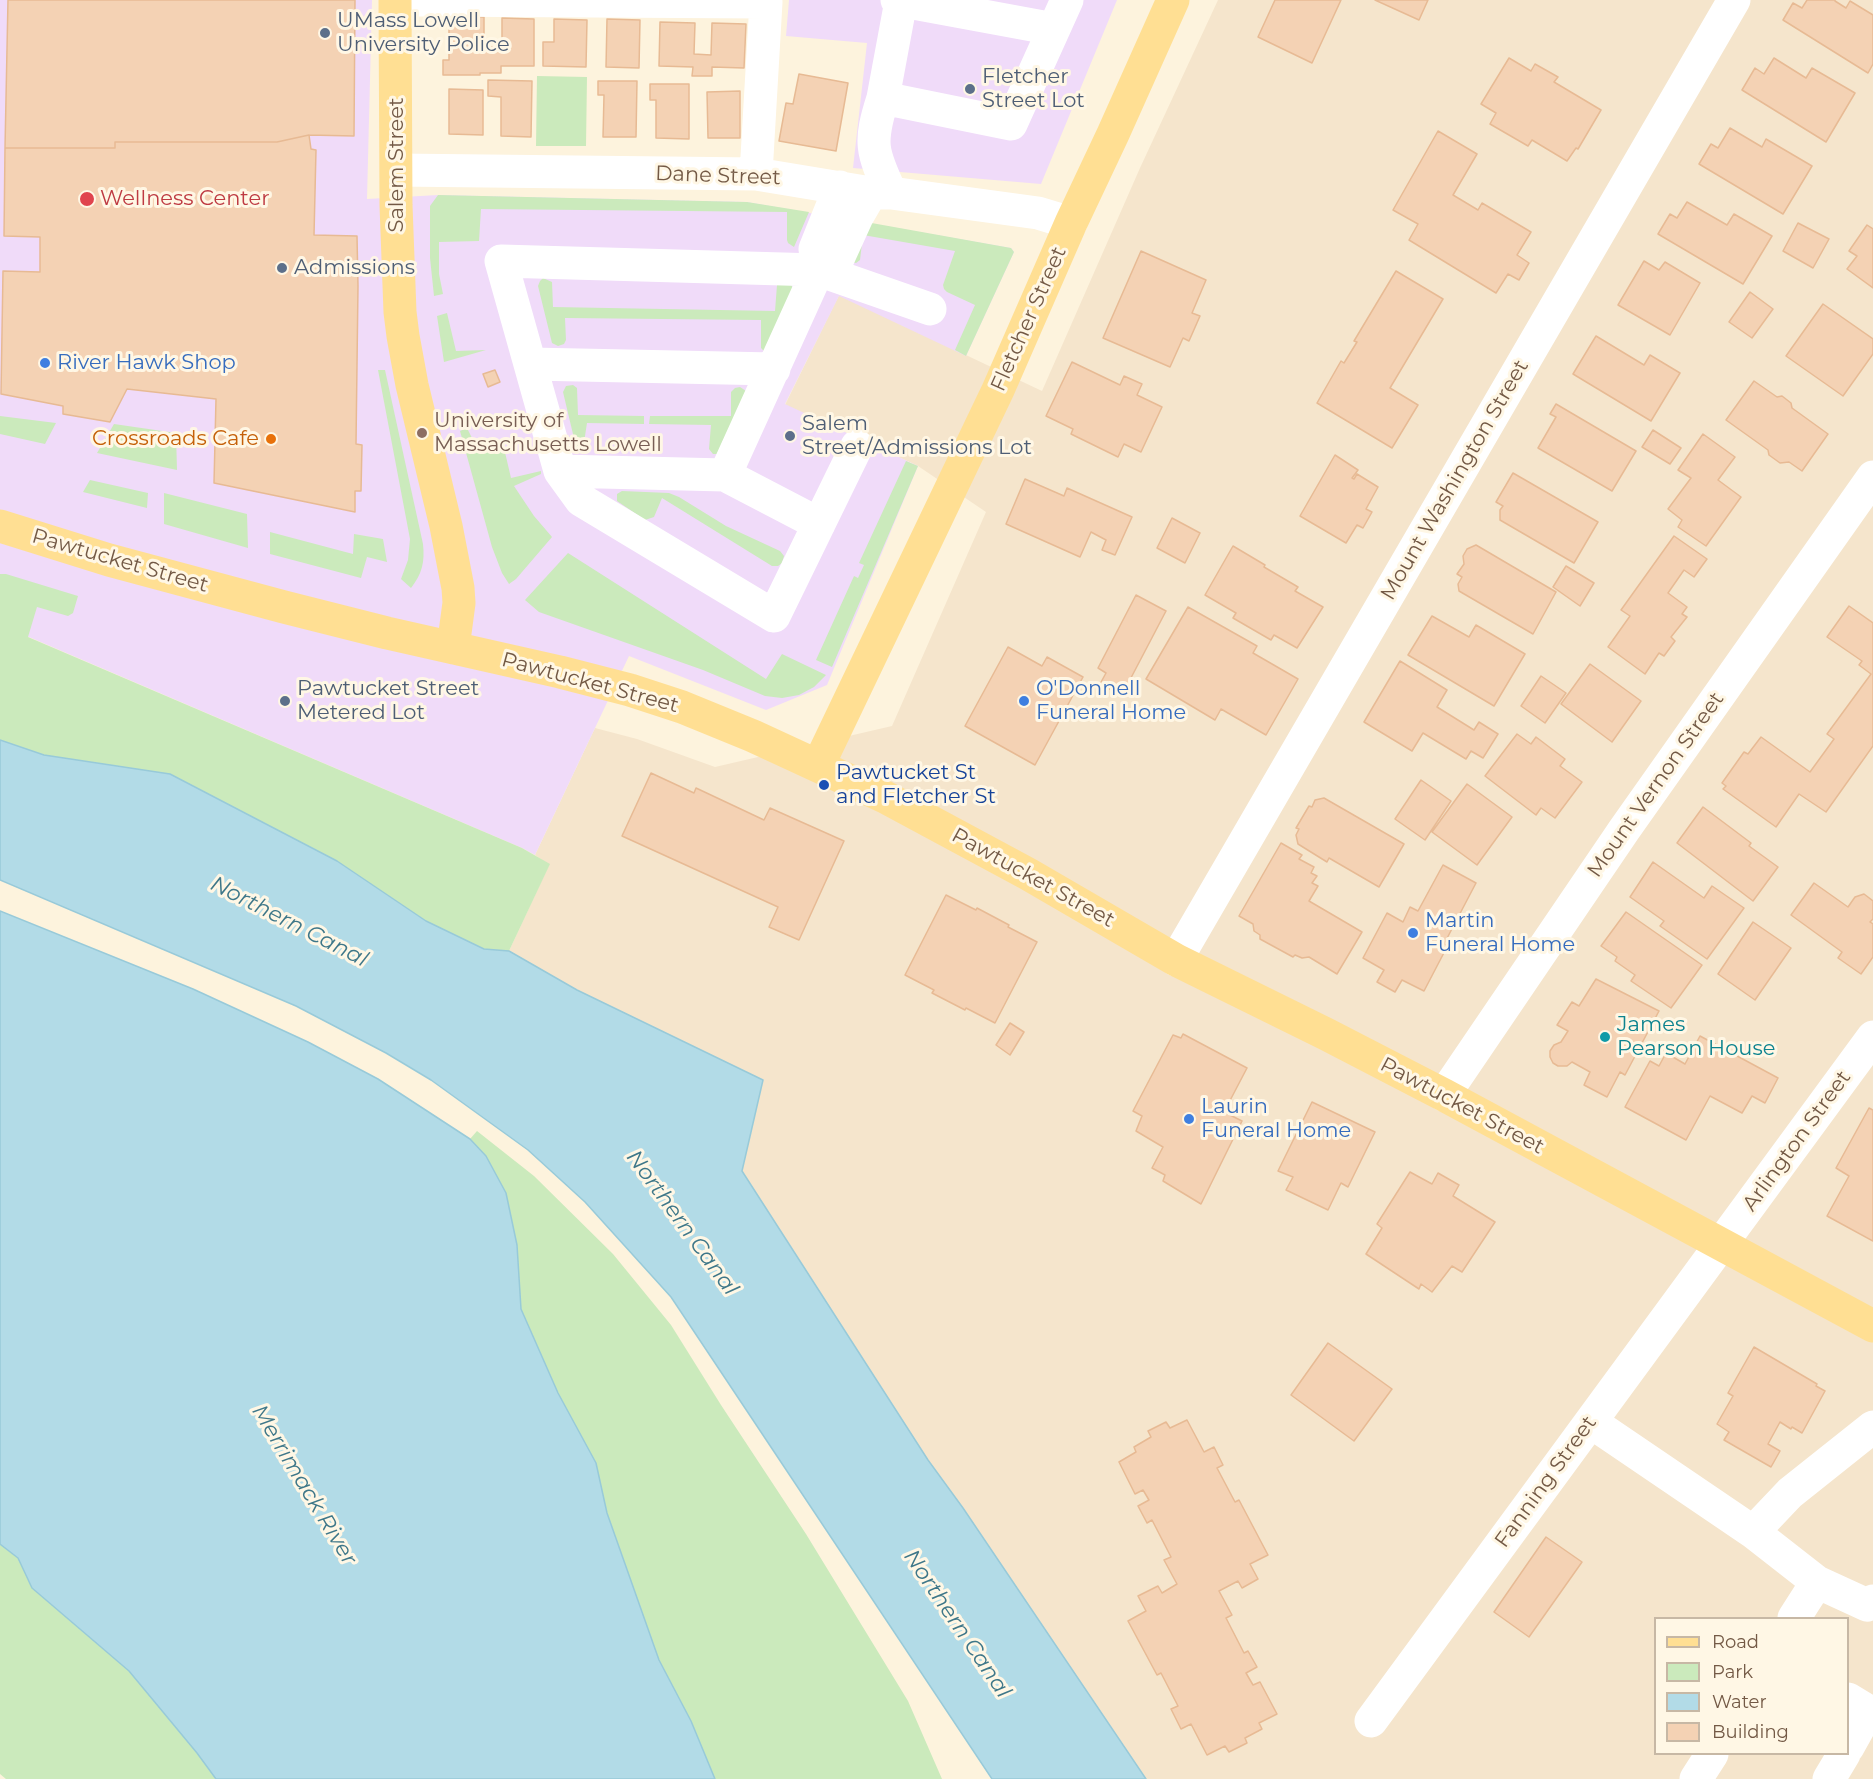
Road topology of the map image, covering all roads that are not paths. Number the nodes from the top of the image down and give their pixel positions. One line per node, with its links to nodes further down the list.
1 (395, 0): 9 (main road, Salem Street)
2 (418, 0): 10 (street)
3 (899, 0): 7 (street); 8 (street)
4 (1067, 0): 7 (street)
5 (1173, 0): 12 (main road, Fletcher Street)
6 (1734, 0): 25 (street, Mount Washington Street)
7 (1054, 29): 8 (street)
8 (883, 98): 11 (street)
9 (397, 170): 10 (street, Dane Street); 23 (main road, Salem Street)
10 (756, 174): 11 (street, Dane Street)
11 (867, 191): 12 (street, Dane Street); 13 (street)
12 (1071, 224): 24 (main road, Fletcher Street)
13 (818, 270): 14 (street); 15 (street); 16 (street)
14 (930, 309)
15 (530, 364): 16 (street); 18 (street)
16 (774, 369): 19 (street)
17 (856, 446): 21 (street)
18 (560, 471): 19 (street); 21 (street)
19 (726, 475): 21 (street)
20 (1873, 477): 27 (street, Mount Vernon Street)
21 (819, 524)
22 (0, 526): 23 (main road, Pawtucket Street)
23 (453, 648): 24 (main road, Pawtucket Street)
24 (818, 766): 25 (main road, Pawtucket Street)
25 (1176, 960): 27 (main road, Pawtucket Street)
26 (1873, 1037): 28 (street, Arlington Street)
27 (1444, 1095): 28 (main road, Pawtucket Street)
28 (1722, 1245): 29 (main road, Pawtucket Street); 30 (street, Fanning Street)
29 (1873, 1326)
30 (1591, 1422): 32 (street); 37 (street, Fanning Street)
31 (1873, 1427): 32 (street)
32 (1753, 1532): 33 (street)
33 (1816, 1582): 34 (street); 35 (street)
34 (1873, 1601)
35 (1795, 1617)
36 (1849, 1700): 38 (street)
37 (1371, 1721)
38 (1849, 1746)
39 (1711, 1755): 41 (street)
40 (1843, 1755): 42 (street)
41 (1696, 1779)
42 (1829, 1779)

